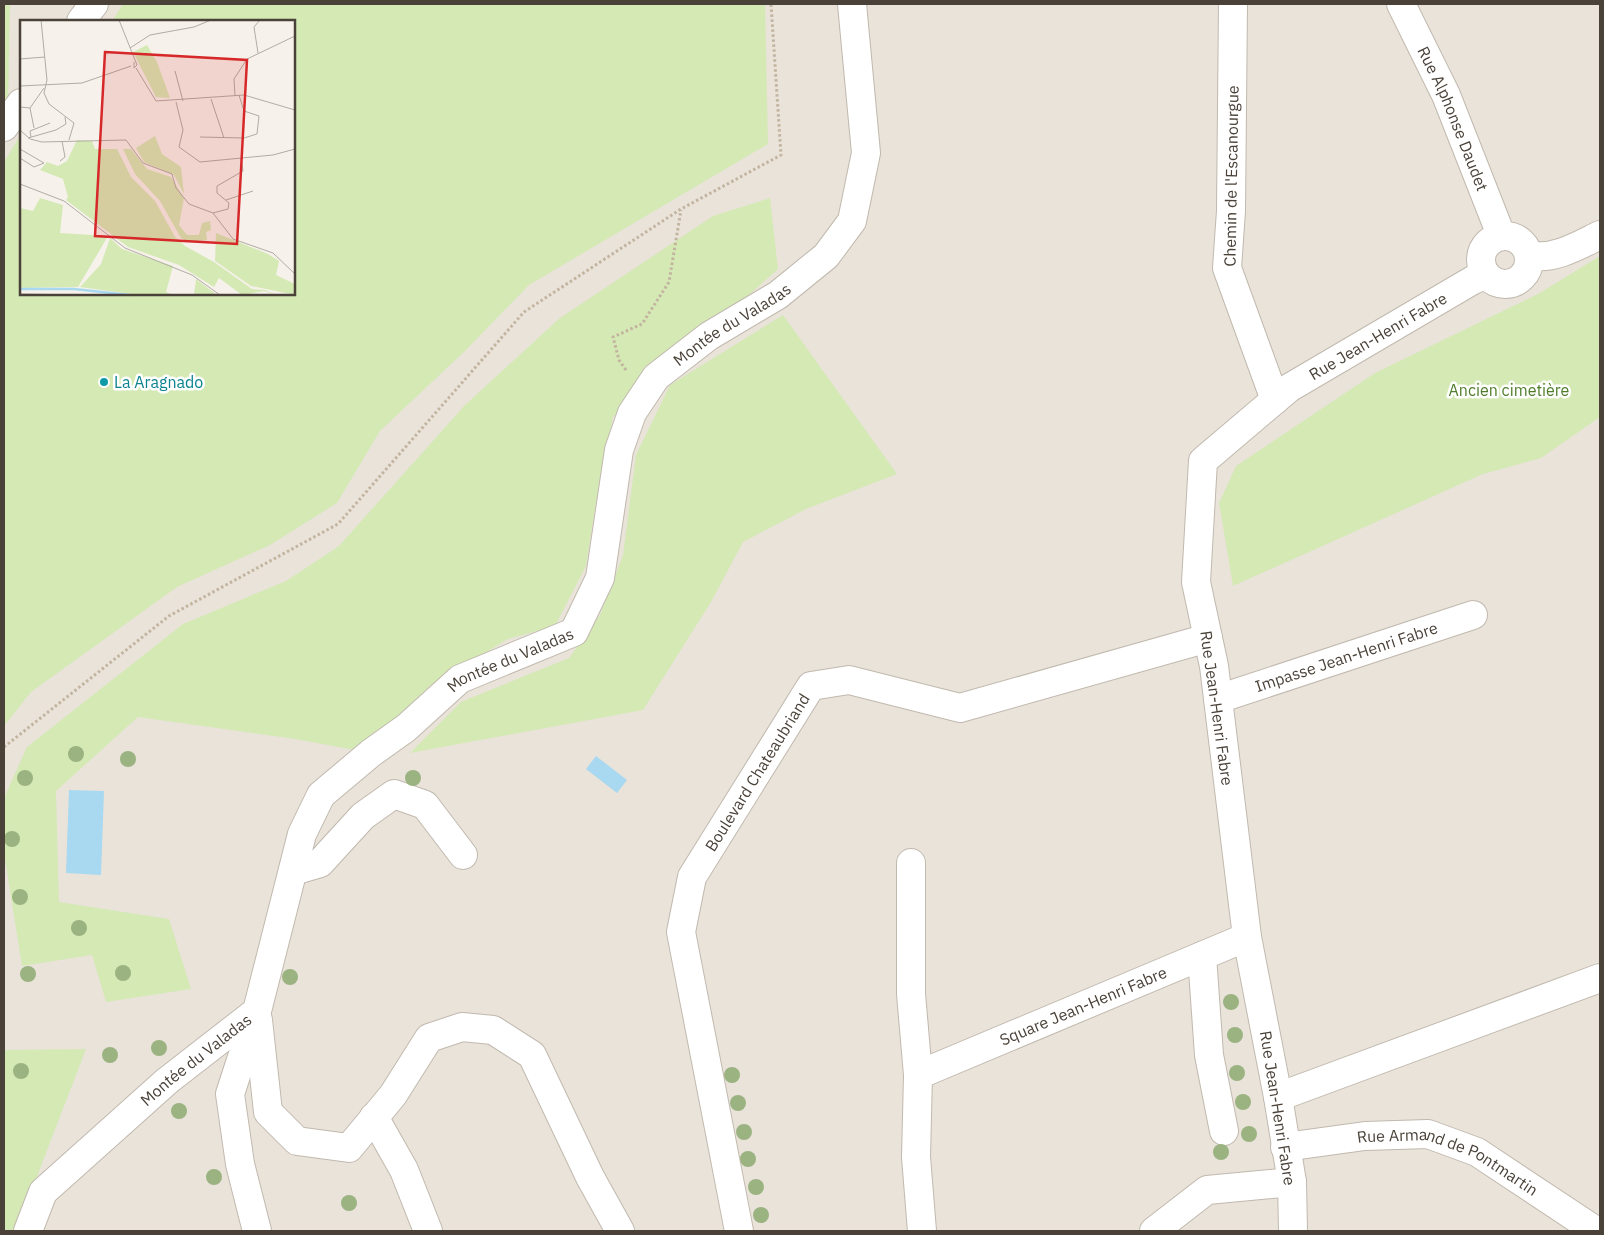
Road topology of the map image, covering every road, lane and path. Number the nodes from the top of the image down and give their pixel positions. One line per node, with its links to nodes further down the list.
1 (94, 4): 6 (street)
2 (771, 4): 9 (path)
3 (852, 4): 14 (street, Montée du Valadas)
4 (1234, 4): 15 (street, Chemin de l'Escanourgue)
5 (1401, 4): 10 (street, Rue Alphonse Daudet)
6 (82, 20)
7 (20, 104): 8 (street)
8 (4, 127)
9 (681, 209): 14 (path); 19 (path)
10 (1501, 235): 12 (street); 13 (street)
11 (1600, 235): 12 (street)
12 (1530, 255): 13 (street)
13 (1485, 275): 15 (street, Rue Jean-Henri Fabre)
14 (644, 395): 22 (street, Montée du Valadas)
15 (1275, 400): 17 (street, Rue Jean-Henri Fabre)
16 (1473, 615): 18 (street, Impasse Jean-Henri Fabre)
17 (1208, 638): 18 (street, Rue Jean-Henri Fabre); 33 (street, Boulevard Chateaubriand)
18 (1218, 699): 23 (street, Rue Jean-Henri Fabre)
19 (4, 747)
20 (463, 855): 22 (street)
21 (911, 863): 27 (street)
22 (293, 871): 26 (street, Montée du Valadas)
23 (1247, 937): 24 (street, Square Jean-Henri Fabre); 28 (street, Rue Jean-Henri Fabre)
24 (1202, 956): 27 (street, Square Jean-Henri Fabre); 30 (street)
25 (1600, 978): 28 (street)
26 (257, 1011): 29 (street); 34 (street, Montée du Valadas); 35 (street)
27 (918, 1076): 38 (street)
28 (1278, 1097): 31 (street, Rue Jean-Henri Fabre)
29 (374, 1117): 36 (street); 37 (street)
30 (1224, 1131)
31 (1285, 1147): 32 (street, Rue Jean-Henri Fabre); 41 (street, Rue Armand de Pontmartin)
32 (1292, 1182): 39 (street); 40 (street, Rue Jean-Henri Fabre)
33 (737, 1230)
34 (28, 1231)
35 (257, 1231)
36 (428, 1231)
37 (620, 1231)
38 (922, 1231)
39 (1154, 1231)
40 (1293, 1231)
41 (1596, 1231)

